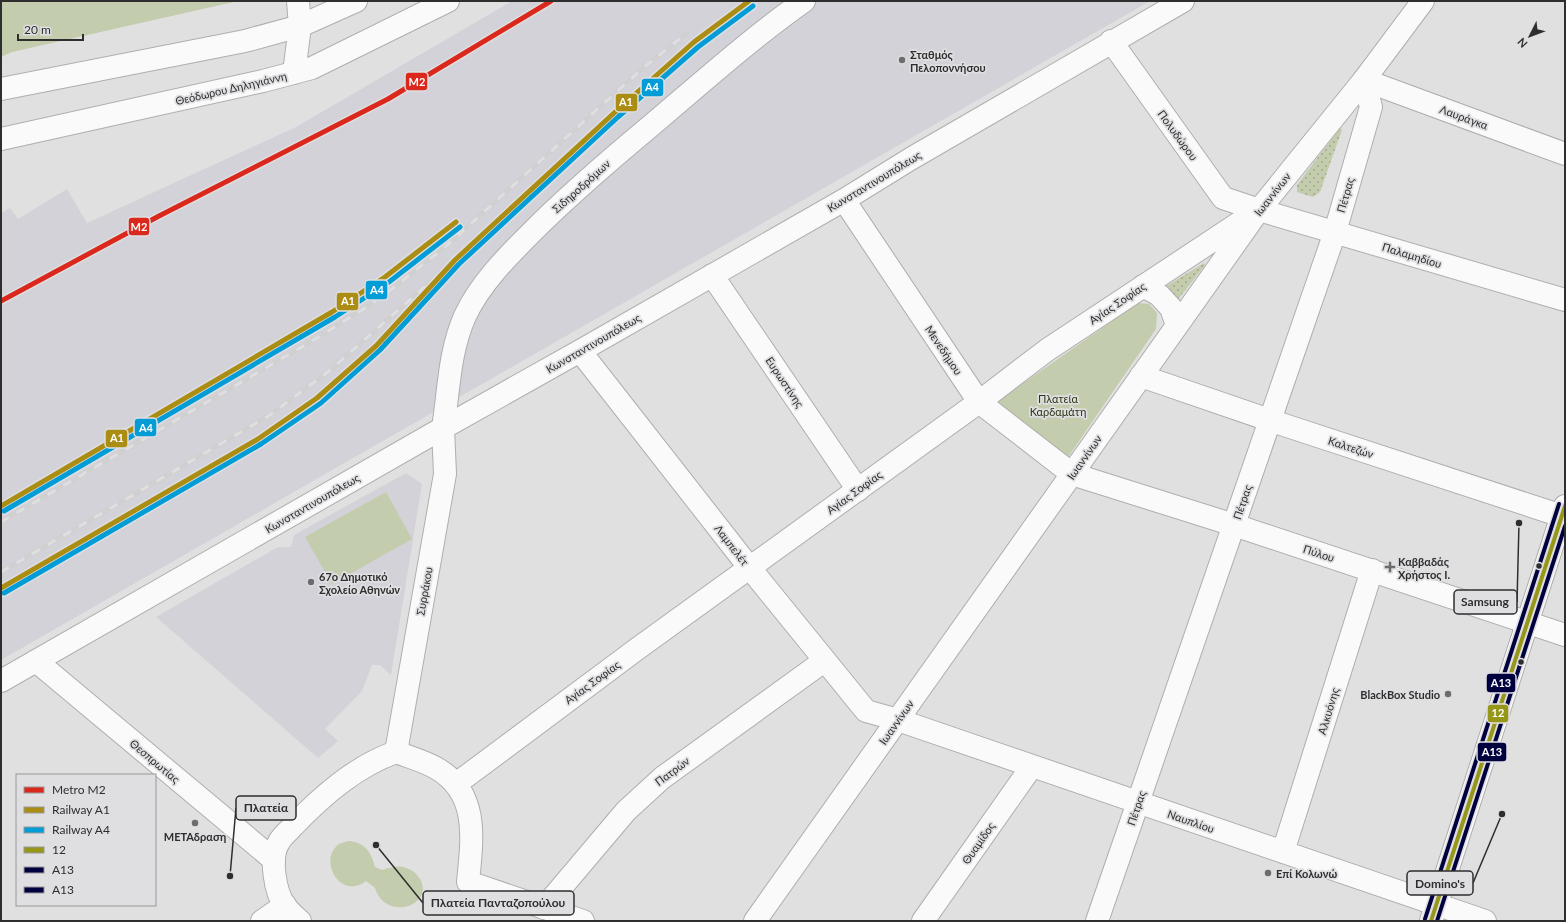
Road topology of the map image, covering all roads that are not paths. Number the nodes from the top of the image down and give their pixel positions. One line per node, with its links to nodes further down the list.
1 (298, 1): 7 (street)
2 (356, 1): 7 (street)
3 (448, 1): 9 (street, Θεόδωρου Δηληγιάννη)
4 (804, 1): 25 (street, Σιδηροδρόμων)
5 (1183, 1): 8 (street, Κωνσταντινουπόλεως)
6 (1422, 1): 10 (street, Ιωαννίνων)
7 (300, 26): 9 (street); 11 (street)
8 (1111, 41): 14 (street, Κωνσταντινουπόλεως); 15 (street, Πολυδώρου)
9 (294, 73): 12 (street, Θεόδωρου Δηληγιάννη)
10 (1364, 80): 13 (street, Λαυράγκα); 15 (street, Ιωαννίνων); 16 (street, Πέτρας)
11 (1, 89)
12 (1, 138)
13 (1565, 154)
14 (844, 200): 17 (street, Κωνσταντινουπόλεως); 23 (street, Μενεδήμου)
15 (1259, 210): 16 (street, Παλαμηδίου); 18 (street, Αγίας Σοφίας); 20 (street, Ιωαννίνων)
16 (1335, 232): 19 (street, Παλαμηδίου); 24 (street, Πέτρας)
17 (712, 275): 21 (street, Κωνσταντινουπόλεως); 27 (street, Ευρωστίνης)
18 (1143, 286): 20 (street); 23 (street, Αγίας Σοφίας)
19 (1565, 300)
20 (1177, 325): 22 (street, Ιωαννίνων)
21 (580, 351): 25 (street, Κωνσταντινουπόλεως); 30 (street, Λαμπελέτ)
22 (1141, 376): 24 (street, Καλτεζών); 26 (street, Ιωαννίνων)
23 (979, 402): 26 (street, Μενεδήμου); 27 (street, Αγίας Σοφίας)
24 (1270, 421): 28 (street, Καλτεζών); 29 (street, Πέτρας)
25 (443, 428): 34 (street, Κωνσταντινουπόλεως); 38 (street, Συρράκου)
26 (1072, 474): 29 (street, Πύλου); 37 (street, Ιωαννίνων)
27 (858, 490): 30 (street, Αγίας Σοφίας)
28 (1563, 511): 32 (street)
29 (1234, 525): 31 (street, Πύλου); 41 (street, Πέτρας)
30 (749, 567): 35 (street, Λαμπελέτ); 40 (street, Αγίας Σοφίας)
31 (1372, 570): 32 (street, Πύλου); 42 (street, Αλκυόνης)
32 (1528, 622): 33 (street, Πύλου); 46 (street)
33 (1565, 635)
34 (36, 661): 36 (street, Κωνσταντινουπόλεως); 43 (street, Θεσπρωτίας)
35 (824, 661): 37 (street, Λαμπελέτ); 45 (street, Πατρών)
36 (1, 681)
37 (898, 720): 39 (street, Ναυπλίου); 50 (street, Ιωαννίνων)
38 (396, 752): 40 (street); 43 (street)
39 (1032, 766): 41 (street, Ναυπλίου); 51 (street, Θυαμίδος)
40 (456, 784): 45 (street)
41 (1138, 802): 42 (street, Ναυπλίου); 52 (street, Πέτρας)
42 (1283, 852): 46 (street, Ναυπλίου)
43 (274, 860): 44 (street)
44 (284, 905): 47 (street); 48 (street)
45 (544, 908): 49 (street)
46 (1434, 913): 53 (street, Ναυπλίου)
47 (262, 921)
48 (300, 921)
49 (583, 921)
50 (755, 921)
51 (923, 921)
52 (1097, 921)
53 (1485, 921)

